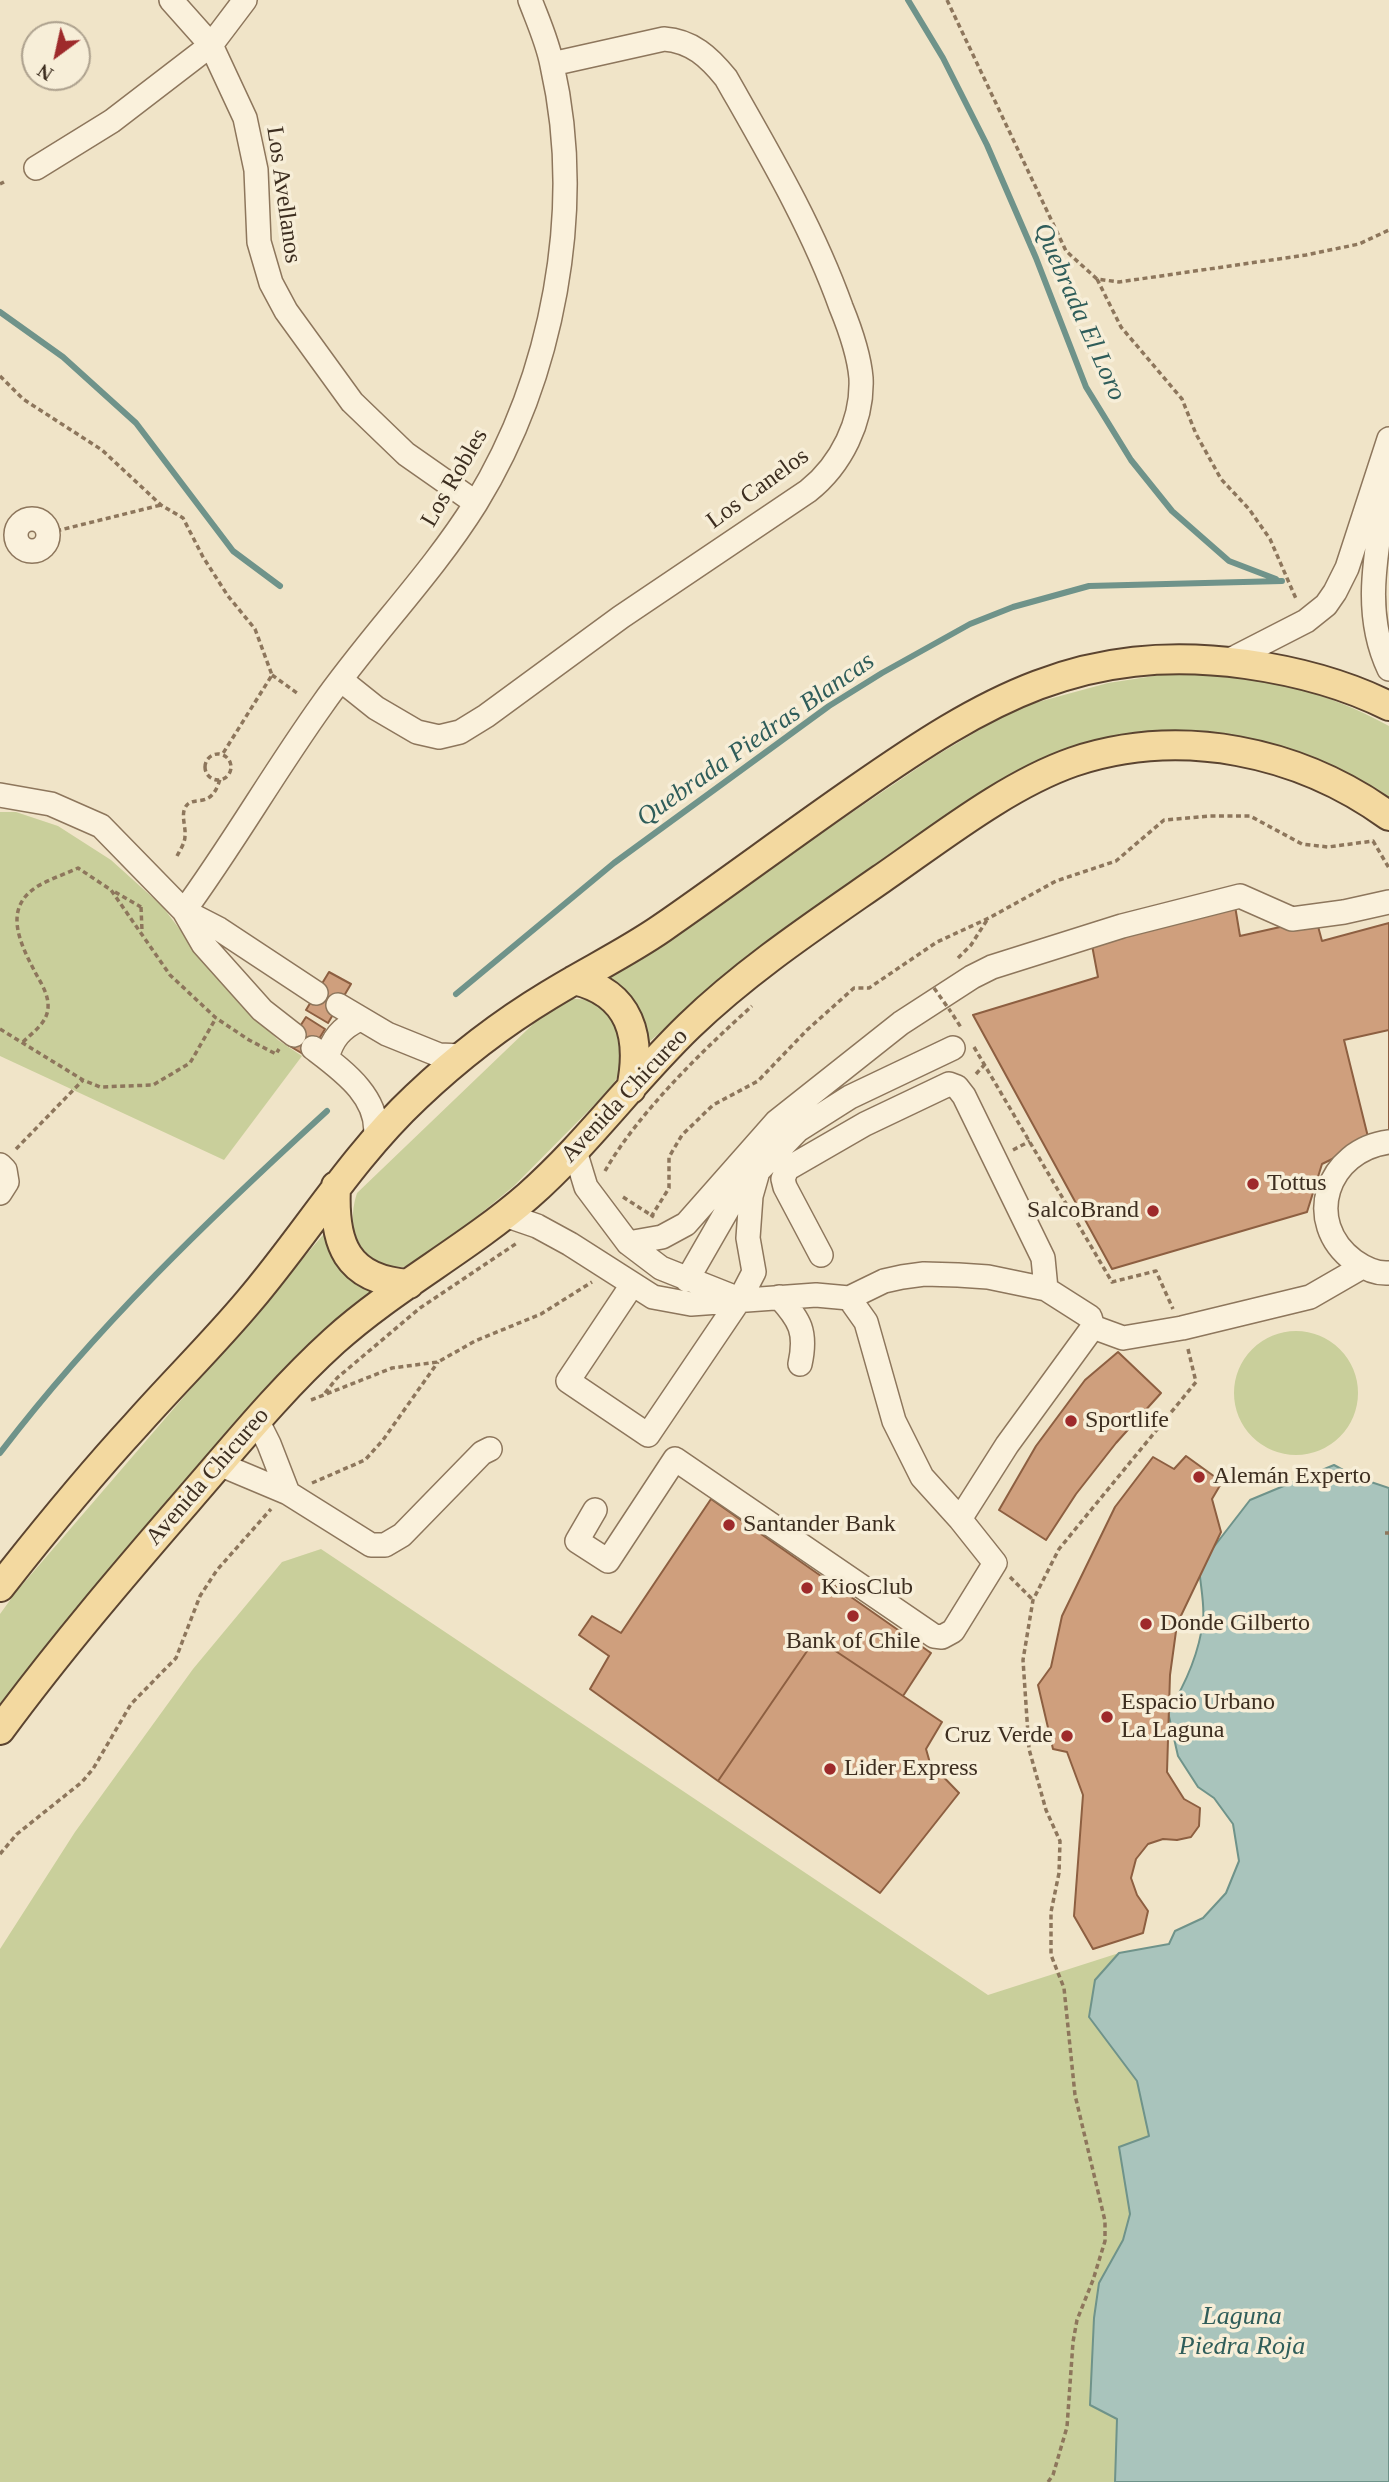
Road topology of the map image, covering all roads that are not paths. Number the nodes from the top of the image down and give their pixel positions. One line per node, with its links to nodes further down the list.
1 (171, 0): 4 (street, Los Avellanos)
2 (245, 0): 4 (street)
3 (530, 0): 5 (street, Los Robles)
4 (211, 45): 6 (street); 9 (street, Los Avellanos)
5 (552, 64): 9 (street, Los Robles); 14 (street, Los Canelos)
6 (36, 168)
7 (1389, 439): 12 (street)
8 (1389, 459): 13 (street)
9 (476, 503): 14 (street, Los Robles)
10 (48, 533): 11 (street)
11 (8, 534)
12 (1228, 662): 15 (main road); 20 (main road)
13 (1389, 669)
14 (341, 680): 19 (street, Los Robles)
15 (1389, 706)
16 (0, 796): 19 (street)
17 (1389, 816): 27 (main road, Avenida Chicureo)
18 (1389, 902): 38 (street)
19 (184, 911): 21 (street); 24 (street)
20 (574, 980): 26 (main road); 27 (main road)
21 (316, 993)
22 (338, 1005): 23 (street)
23 (359, 1019): 26 (street); 30 (street)
24 (291, 1033)
25 (964, 1042): 28 (street)
26 (463, 1055): 30 (main road)
27 (631, 1089): 32 (main road, Avenida Chicureo)
28 (850, 1097): 29 (street); 34 (street)
29 (865, 1124): 39 (street); 45 (street)
30 (375, 1139): 35 (main road)
31 (1389, 1142): 40 (street)
32 (575, 1152): 37 (main road, Avenida Chicureo); 38 (street)
33 (7, 1158): 36 (street)
34 (757, 1175): 42 (street); 48 (street)
35 (337, 1186): 43 (main road); 57 (main road)
36 (0, 1193)
37 (505, 1215): 43 (main road, Avenida Chicureo); 44 (street)
38 (628, 1243): 42 (street)
39 (821, 1255)
40 (1362, 1267): 41 (street); 49 (street)
41 (1389, 1273)
42 (687, 1280): 48 (street)
43 (409, 1284): 51 (main road, Avenida Chicureo)
44 (632, 1285): 48 (street); 48 (street)
45 (1046, 1289): 47 (street); 49 (street)
46 (779, 1297): 47 (street); 48 (street); 50 (street)
47 (849, 1298): 56 (street)
48 (740, 1299)
49 (1093, 1327): 56 (street)
50 (800, 1364)
51 (257, 1420): 53 (main road, Avenida Chicureo); 54 (street)
52 (490, 1449): 54 (street)
53 (219, 1464): 54 (street); 58 (main road, Avenida Chicureo)
54 (288, 1493)
55 (595, 1510): 56 (street)
56 (960, 1518)
57 (0, 1587)
58 (0, 1730)

